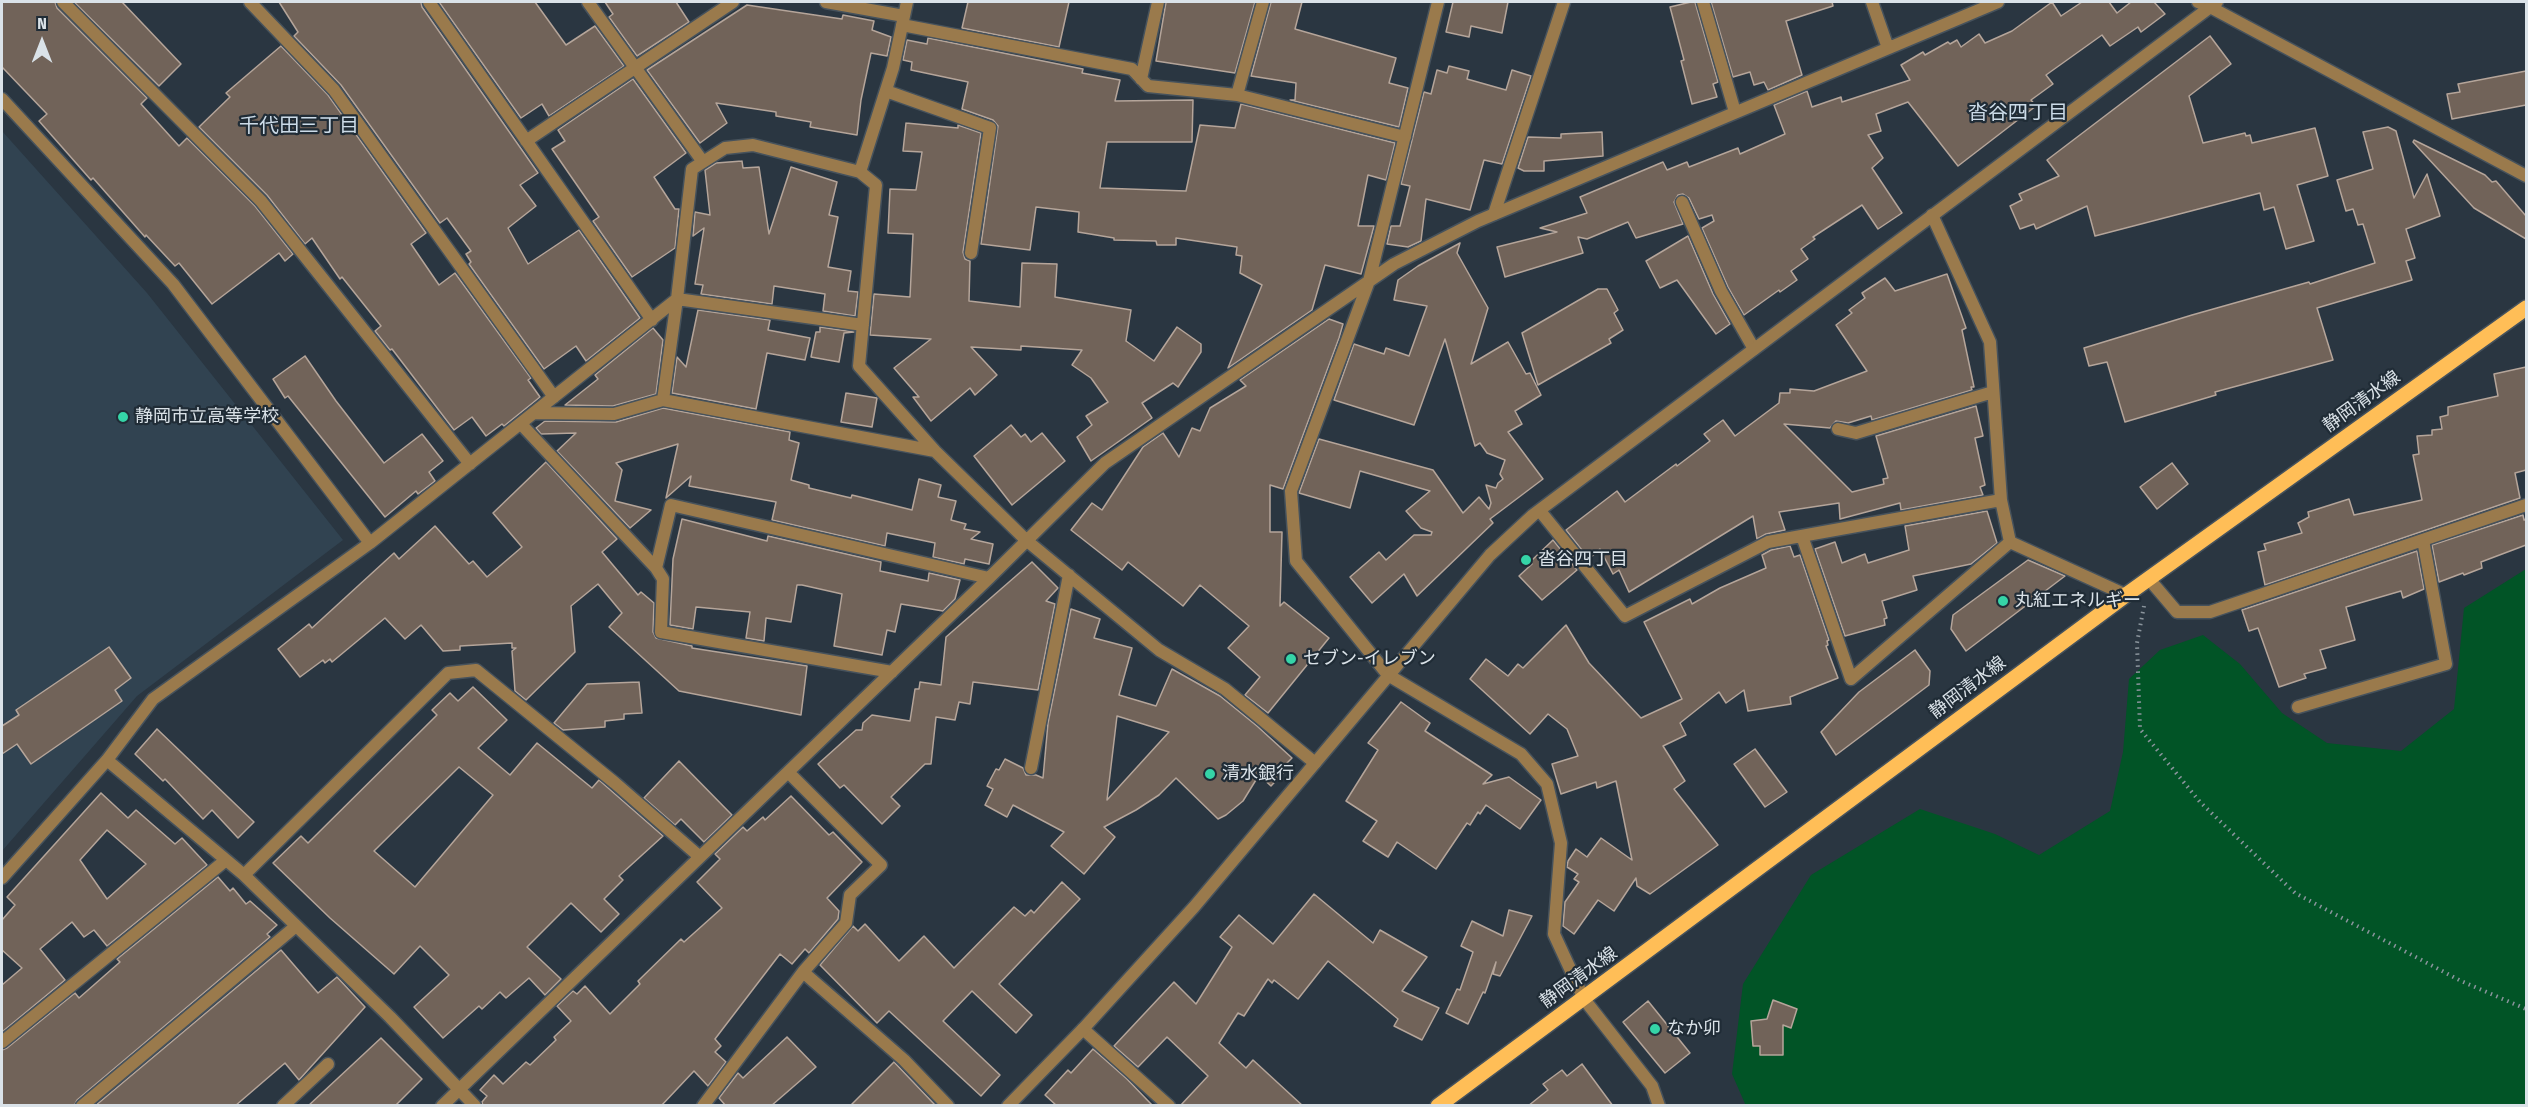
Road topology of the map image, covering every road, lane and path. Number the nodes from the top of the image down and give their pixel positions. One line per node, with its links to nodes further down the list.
1 (63, 2): 47 (street)
2 (250, 2): 41 (street)
3 (429, 2): 26 (street)
4 (588, 2): 19 (street)
5 (733, 2): 19 (street)
6 (826, 2): 17 (street)
7 (907, 2): 17 (street)
8 (1158, 2): 20 (street)
9 (1263, 2): 22 (street)
10 (1438, 2): 25 (street)
11 (1564, 2): 31 (street)
12 (1703, 2): 24 (street)
13 (1872, 2): 18 (street)
14 (1998, 2): 18 (street)
15 (2198, 2): 16 (street)
16 (2214, 4): 29 (street); 32 (street)
17 (903, 20): 20 (street); 21 (street)
18 (1888, 48): 24 (street)
19 (635, 67): 26 (street); 27 (street)
20 (1141, 79): 22 (street)
21 (886, 91): 28 (street); 33 (street)
22 (1237, 95): 25 (street)
23 (2, 99): 55 (street)
24 (1735, 112): 31 (street)
25 (1405, 137): 34 (street)
26 (526, 141): 37 (street)
27 (703, 162): 28 (street); 35 (street)
28 (860, 172): 38 (street)
29 (2526, 176)
30 (1682, 202): 39 (street)
31 (1494, 214): 34 (street)
32 (1932, 215): 39 (street); 40 (street)
33 (971, 253)
34 (1369, 281): 52 (street); 62 (street)
35 (677, 299): 37 (street); 38 (street); 42 (street)
36 (2526, 308): 59 (main road, 静岡清水線)
37 (651, 320): 41 (street)
38 (863, 325): 46 (street)
39 (1754, 349): 50 (street)
40 (1993, 392): 45 (street); 48 (street)
41 (554, 397): 43 (street)
42 (663, 400): 43 (street); 46 (street)
43 (534, 413): 44 (street)
44 (520, 424): 47 (street); 56 (street)
45 (1838, 429)
46 (935, 451): 52 (street)
47 (470, 464): 55 (street)
48 (2001, 500): 51 (street); 54 (street)
49 (2526, 505): 53 (street)
50 (1540, 511): 51 (street); 62 (street)
51 (1802, 536): 54 (street)
52 (1026, 540): 57 (street); 58 (street)
53 (2423, 540): 59 (street); 63 (street)
54 (2010, 542): 60 (street)
55 (370, 543): 64 (street)
56 (656, 568): 58 (street); 61 (street)
57 (1069, 575): 65 (street); 66 (street)
58 (989, 578): 61 (street)
59 (2149, 579): 60 (main road, 静岡清水線); 75 (path)
60 (2126, 594): 74 (main road, 静岡清水線)
61 (892, 672): 67 (street)
62 (1388, 675): 65 (street); 74 (street)
63 (2298, 707)
64 (107, 760): 69 (street); 71 (street)
65 (1315, 763): 76 (street)
66 (1031, 768)
67 (789, 772): 68 (street); 73 (street)
68 (700, 857): 70 (street); 79 (street)
69 (226, 860): 70 (street); 77 (street)
70 (244, 875): 72 (street)
71 (2, 878)
72 (296, 926): 79 (street); 80 (street)
73 (802, 972): 84 (street); 85 (street)
74 (1584, 999): 88 (main road, 静岡清水線); 89 (street)
75 (2526, 1009)
76 (1083, 1029): 86 (street); 87 (street)
77 (2, 1042)
78 (328, 1064): 81 (street)
79 (459, 1089): 82 (street); 83 (street)
80 (82, 1106)
81 (283, 1106)
82 (442, 1106)
83 (476, 1106)
84 (703, 1106)
85 (948, 1106)
86 (1008, 1106)
87 (1169, 1106)
88 (1438, 1106)
89 (1659, 1106)

